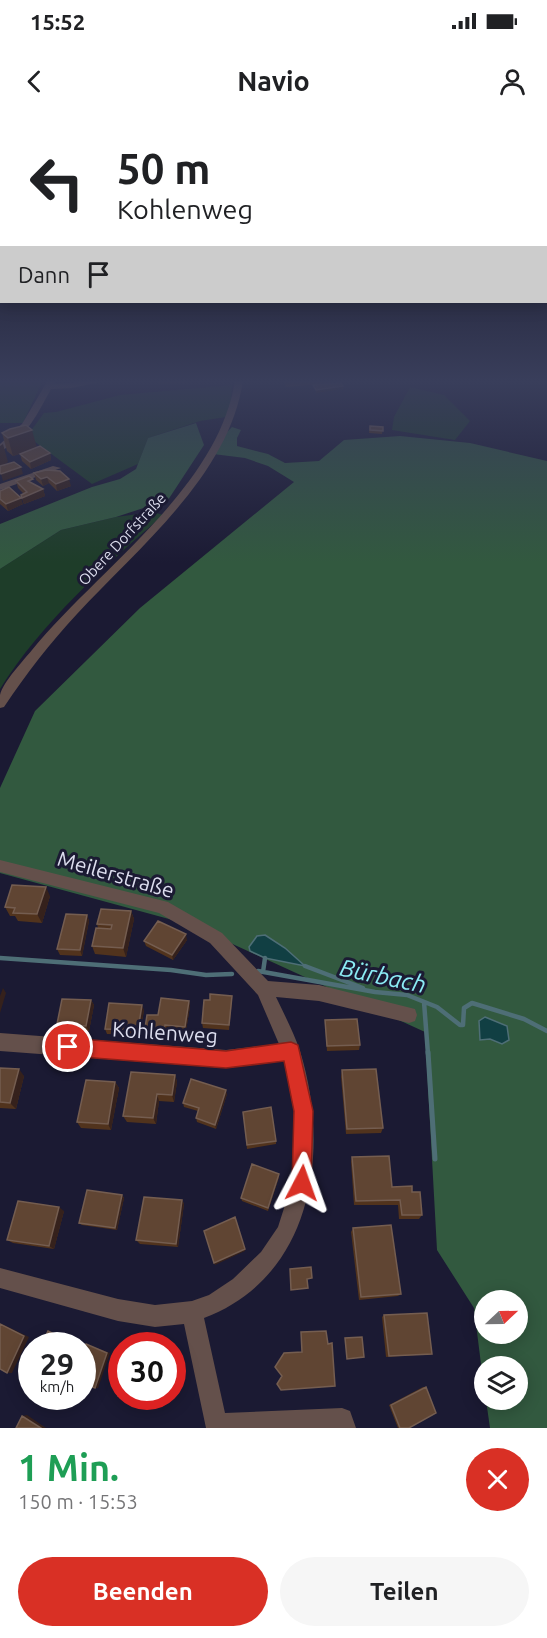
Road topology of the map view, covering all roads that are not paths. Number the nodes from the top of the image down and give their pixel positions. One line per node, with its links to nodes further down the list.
1 (217, 441): 4 (street, Obere Dorfstraße)
2 (56, 468): 3 (street)
3 (0, 487)
4 (0, 704)
5 (0, 866): 6 (street, Meilerstraße)
6 (264, 989): 7 (street); 9 (street, Meilerstraße)
7 (409, 1015)
8 (0, 1042): 9 (street, Kohlenweg)
9 (291, 1051): 11 (street, Meilerstraße)
10 (0, 1278): 11 (street, Meilerstraße)
11 (192, 1312): 12 (street)
12 (217, 1427): 13 (street)
13 (345, 1428)

